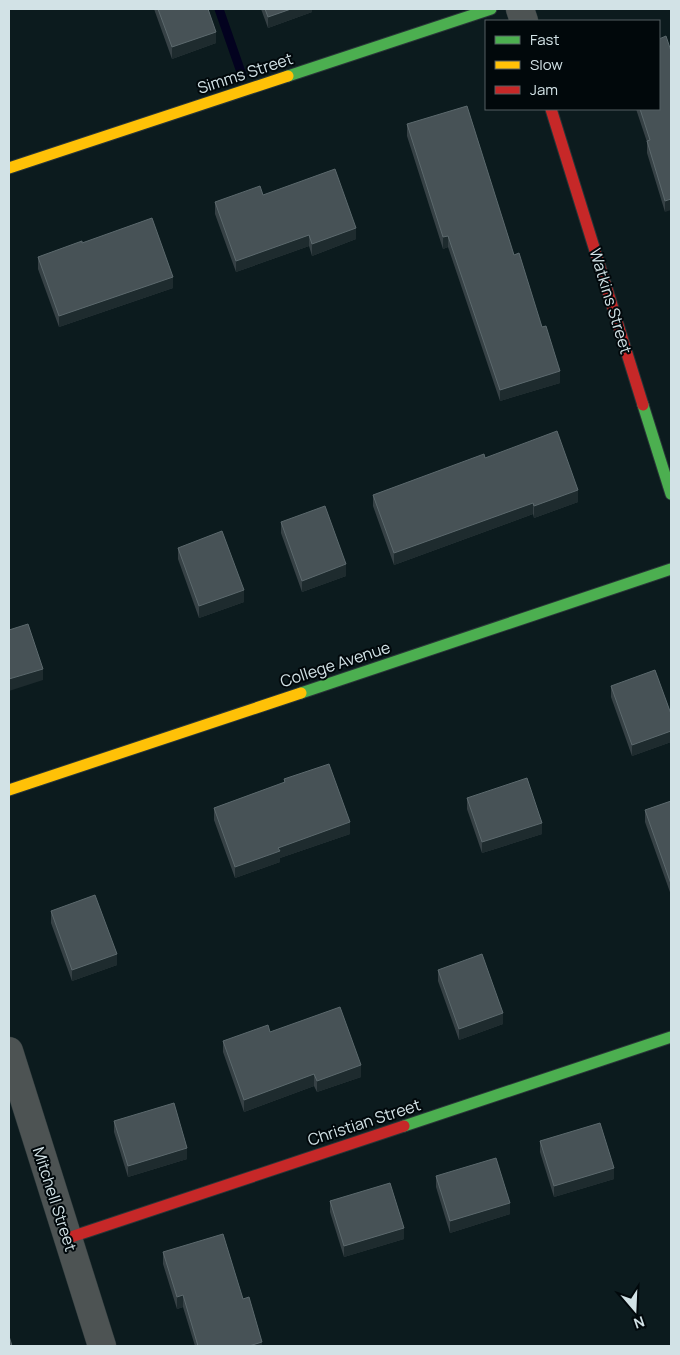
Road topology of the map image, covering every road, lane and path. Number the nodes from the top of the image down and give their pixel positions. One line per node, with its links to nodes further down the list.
1 (491, 9): 3 (street, Simms Street)
2 (551, 110): 4 (street, Watkins Street)
3 (9, 168)
4 (671, 494)
5 (671, 569): 6 (street, College Avenue)
6 (9, 790)
7 (671, 1037): 9 (street, Christian Street)
8 (9, 1051): 9 (street, Mitchell Street)
9 (68, 1238): 10 (street, Mitchell Street)
10 (102, 1346)

